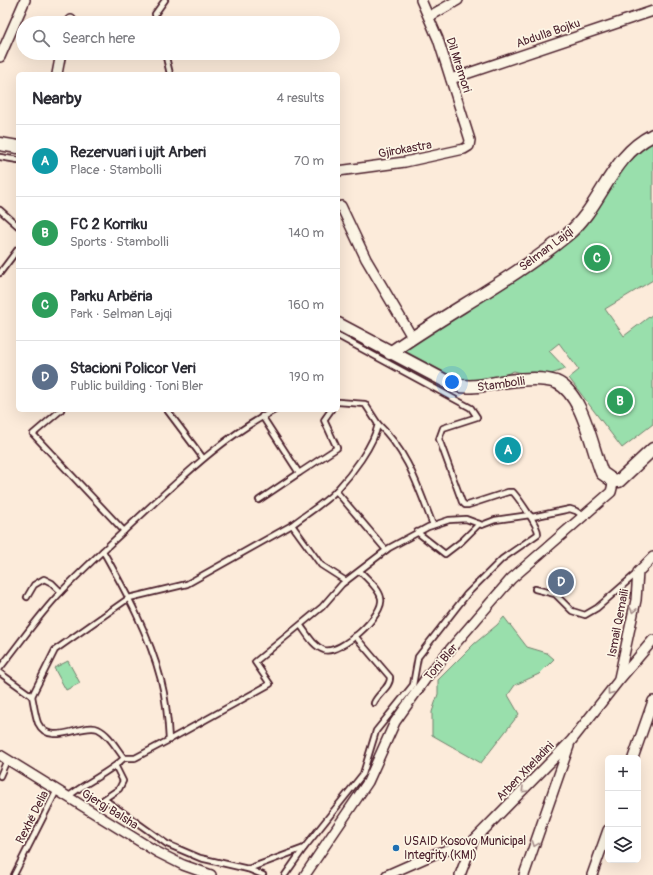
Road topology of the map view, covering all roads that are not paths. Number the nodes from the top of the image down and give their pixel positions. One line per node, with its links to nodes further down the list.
1 (25, 0): 6 (street)
2 (165, 0): 7 (lane)
3 (422, 0): 8 (street, Dil Mramori)
4 (458, 0): 8 (street)
5 (653, 11): 15 (street, Abdulla Bojku)
6 (18, 16)
7 (155, 16)
8 (430, 16): 15 (street, Dil Mramori)
9 (16, 21): 10 (street)
10 (0, 57)
11 (60, 60): 13 (street)
12 (166, 60): 14 (lane)
13 (57, 72)
14 (169, 72)
15 (451, 79): 17 (street, Dil Mramori)
16 (653, 135): 30 (street, Selman Lajqi)
17 (470, 140): 22 (street, Gjirokastra)
18 (0, 144): 19 (street)
19 (16, 147)
20 (0, 157): 21 (lane)
21 (16, 160)
22 (340, 171)
23 (341, 206): 30 (street)
24 (0, 210): 25 (lane)
25 (16, 224)
26 (16, 252): 27 (lane)
27 (0, 273)
28 (340, 325): 31 (street, Stambolli)
29 (340, 337): 45 (lane)
30 (412, 337): 31 (street, Selman Lajqi)
31 (390, 353): 42 (street, Stambolli)
32 (340, 402): 38 (lane)
33 (59, 412): 50 (lane)
34 (168, 412): 40 (lane)
35 (271, 412): 37 (lane)
36 (330, 412): 41 (lane)
37 (262, 416): 40 (lane); 41 (lane)
38 (378, 424): 43 (lane); 49 (lane)
39 (653, 449): 42 (street, Toni Bler)
40 (203, 458): 50 (lane)
41 (299, 473): 44 (lane)
42 (616, 480): 46 (street, Toni Bler)
43 (336, 491): 48 (lane); 52 (lane)
44 (260, 500)
45 (530, 515): 46 (lane); 47 (lane); 81 (lane)
46 (584, 517): 89 (street, Toni Bler)
47 (479, 524): 49 (lane); 51 (lane)
48 (292, 525): 57 (lane); 61 (lane)
49 (433, 525): 51 (lane)
50 (124, 531): 53 (lane)
51 (417, 532): 52 (lane)
52 (386, 550): 55 (lane)
53 (103, 551): 59 (lane); 61 (lane)
54 (653, 557): 56 (street)
55 (360, 571): 57 (lane); 63 (lane)
56 (638, 572): 58 (lane); 67 (street, Ismail Qemaili, one-way to 67)
57 (346, 581): 62 (lane)
58 (535, 589)
59 (61, 592): 60 (lane); 65 (lane)
60 (26, 597)
61 (129, 598): 68 (lane); 71 (lane)
62 (300, 626): 63 (lane); 71 (lane)
63 (355, 636): 70 (lane)
64 (653, 640): 67 (street, Arben Xheladini)
65 (0, 668)
66 (0, 673): 68 (lane)
67 (619, 680): 72 (street, Arben Xheladini, one-way to 72)
68 (32, 696): 75 (lane)
69 (653, 701): 73 (street)
70 (374, 703)
71 (169, 740): 75 (lane)
72 (571, 741): 82 (street, Arben Xheladini, one-way to 82); 92 (street, one-way to 92)
73 (634, 755)
74 (4, 758): 77 (lane); 78 (street, Gjergj Balsha)
75 (124, 758): 76 (lane)
76 (116, 767): 79 (lane); 83 (lane)
77 (0, 776)
78 (57, 790): 79 (street, Gjergj Balsha); 85 (lane, Rexhë Delia)
79 (68, 797): 84 (street, Gjergj Balsha)
80 (605, 838): 93 (street)
81 (304, 848): 83 (lane); 88 (lane)
82 (469, 849): 90 (street); 91 (street, Arben Xheladini)
83 (248, 869): 87 (lane)
84 (193, 872): 86 (street, Gjergj Balsha)
85 (14, 875)
86 (211, 875)
87 (263, 875)
88 (285, 875)
89 (305, 875)
90 (387, 875)
91 (460, 875)
92 (524, 875)
93 (592, 875)

